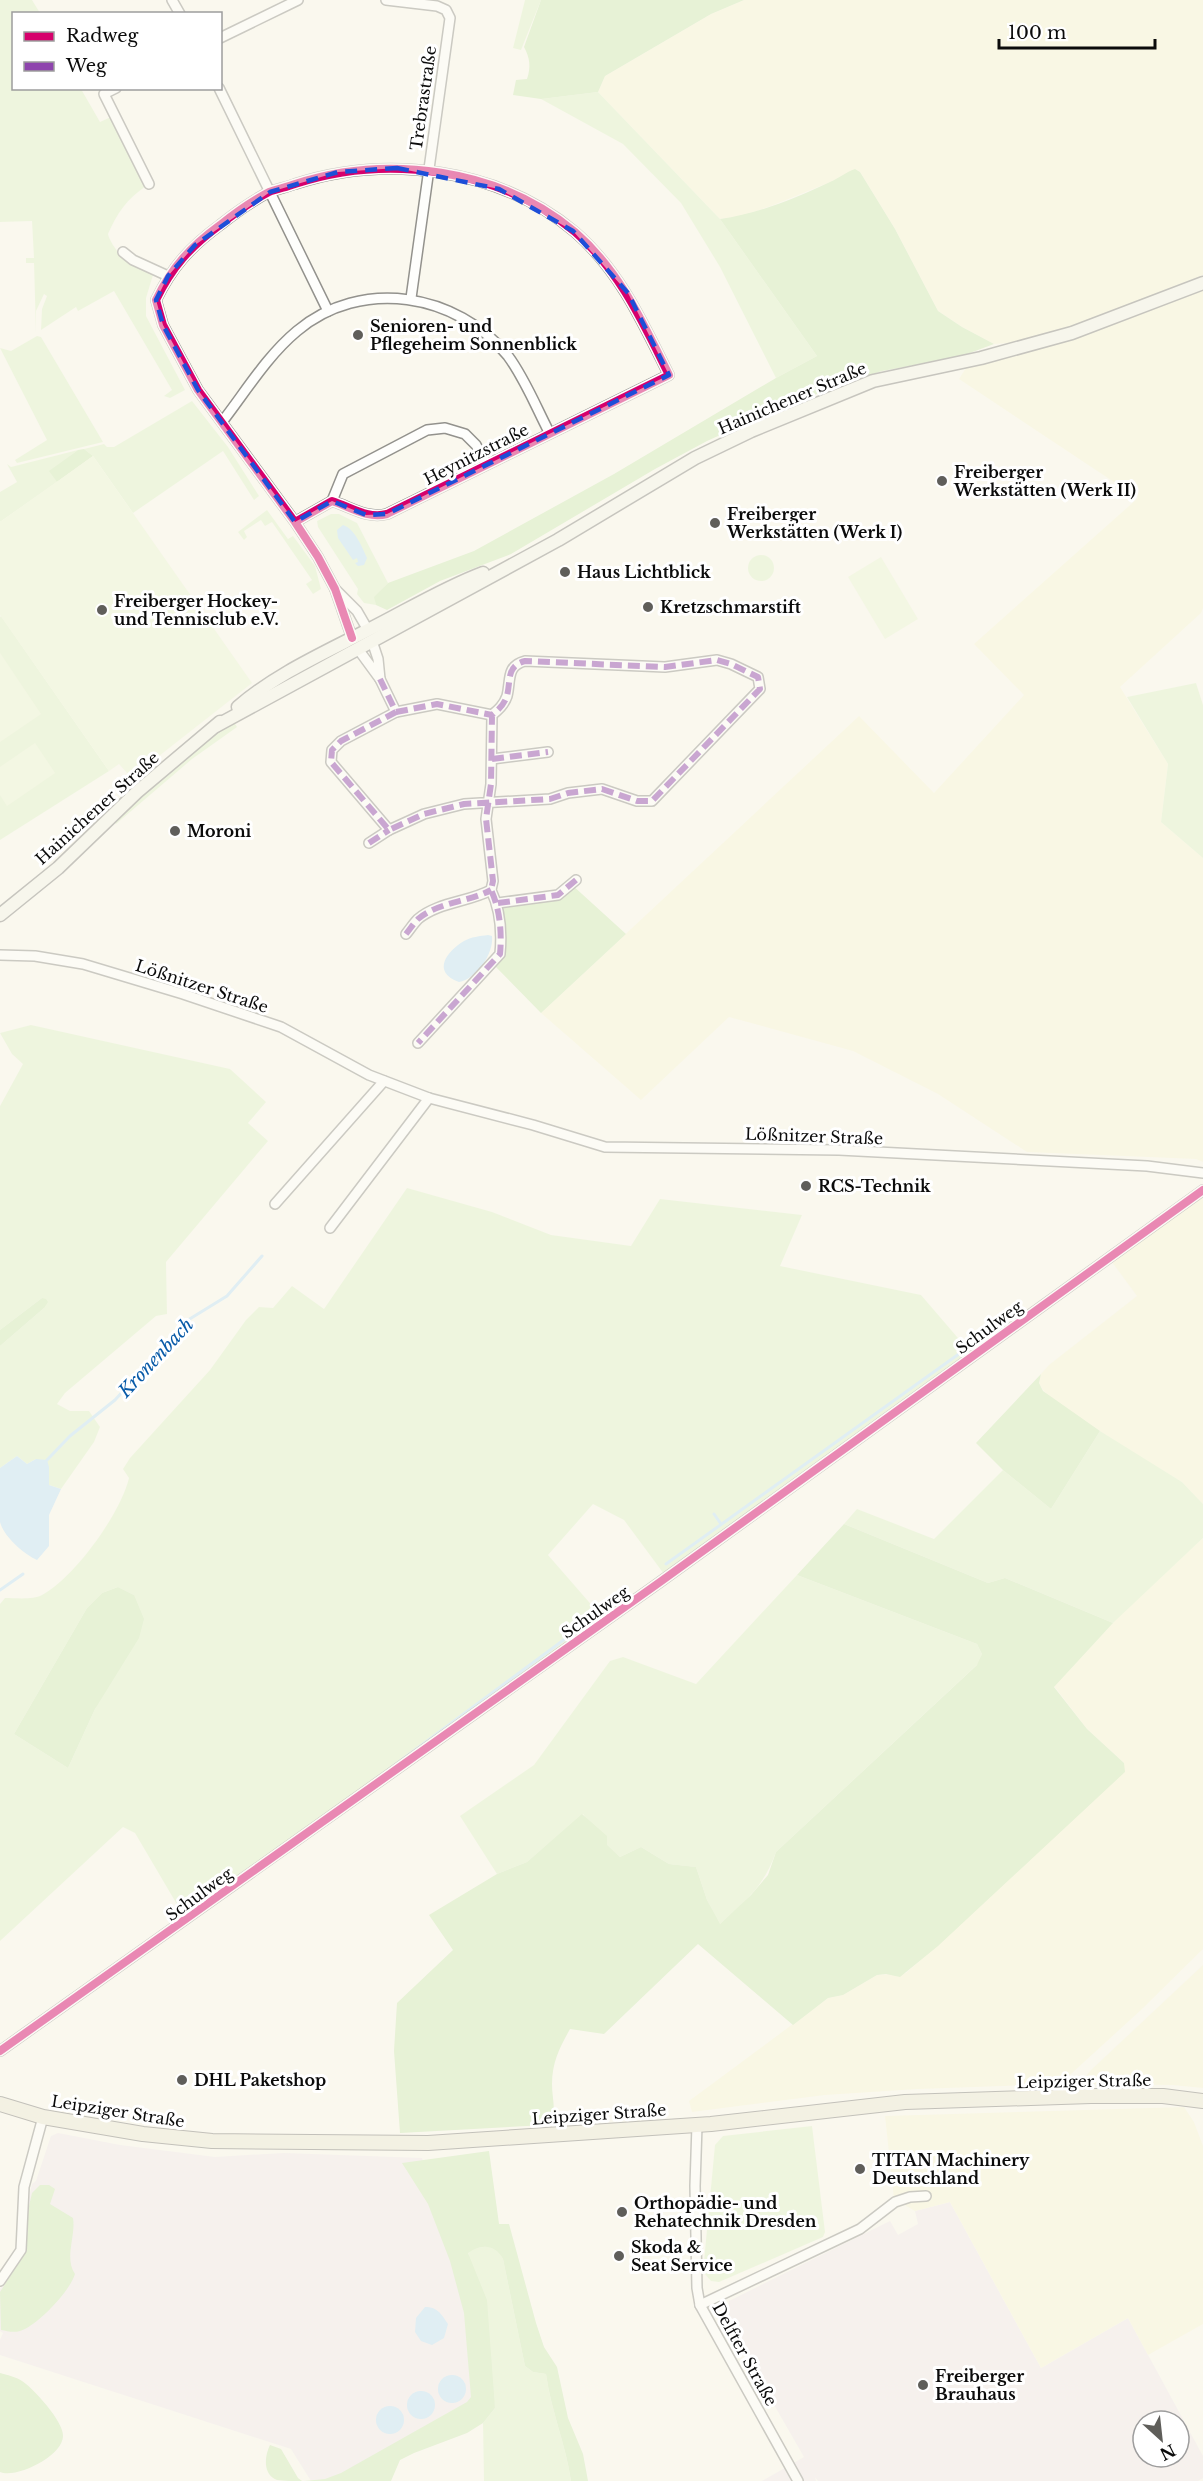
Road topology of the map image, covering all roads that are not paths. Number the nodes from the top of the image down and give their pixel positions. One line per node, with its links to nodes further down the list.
1 (298, 0): 3 (street)
2 (386, 0): 6 (street, Trebrastraße)
3 (222, 37)
4 (112, 90): 7 (street)
5 (220, 90): 8 (street)
6 (428, 171): 8 (street); 12 (street, Trebrastraße); 15 (street, Heynitzstraße)
7 (150, 184)
8 (270, 192): 10 (street); 13 (street)
9 (123, 252): 10 (street)
10 (168, 276): 14 (street)
11 (1203, 283): 20 (main road, Hainichener Straße)
12 (411, 298): 13 (street); 15 (street)
13 (328, 311): 14 (street)
14 (222, 422): 18 (street)
15 (549, 432): 16 (street, Heynitzstraße)
16 (486, 464): 17 (street, Heynitzstraße); 17 (street, Heynitzstraße)
17 (332, 501): 18 (street)
18 (295, 522): 19 (street)
19 (335, 589): 20 (street); 21 (street)
20 (370, 636): 21 (main road, Hainichener Straße); 22 (street)
21 (355, 644): 22 (street); 33 (main road, Hainichener Straße)
22 (380, 679): 23 (street)
23 (396, 712): 24 (street); 28 (street)
24 (492, 715): 26 (street); 27 (street)
25 (548, 752): 26 (street)
26 (492, 759): 27 (street)
27 (487, 801): 28 (street); 31 (street)
28 (389, 830): 29 (street)
29 (369, 843)
30 (576, 880): 32 (street)
31 (491, 890): 32 (street); 34 (street)
32 (498, 903): 36 (street)
33 (0, 915)
34 (406, 934)
35 (0, 955): 37 (street, Lößnitzer Straße)
36 (418, 1043)
37 (384, 1081): 38 (street, Lößnitzer Straße); 41 (street)
38 (429, 1098): 39 (street, Lößnitzer Straße); 42 (street)
39 (1203, 1173)
40 (1203, 1190): 43 (street, Schulweg)
41 (275, 1204)
42 (330, 1228)
43 (0, 2050)
44 (1203, 2101): 47 (main road, Leipziger Straße)
45 (0, 2104): 46 (main road, Leipziger Straße)
46 (43, 2117): 47 (main road, Leipziger Straße); 49 (street)
47 (697, 2125): 50 (street, Delfter Straße)
48 (926, 2196): 50 (street)
49 (0, 2281)
50 (700, 2305): 51 (street, Delfter Straße)
51 (798, 2481)

